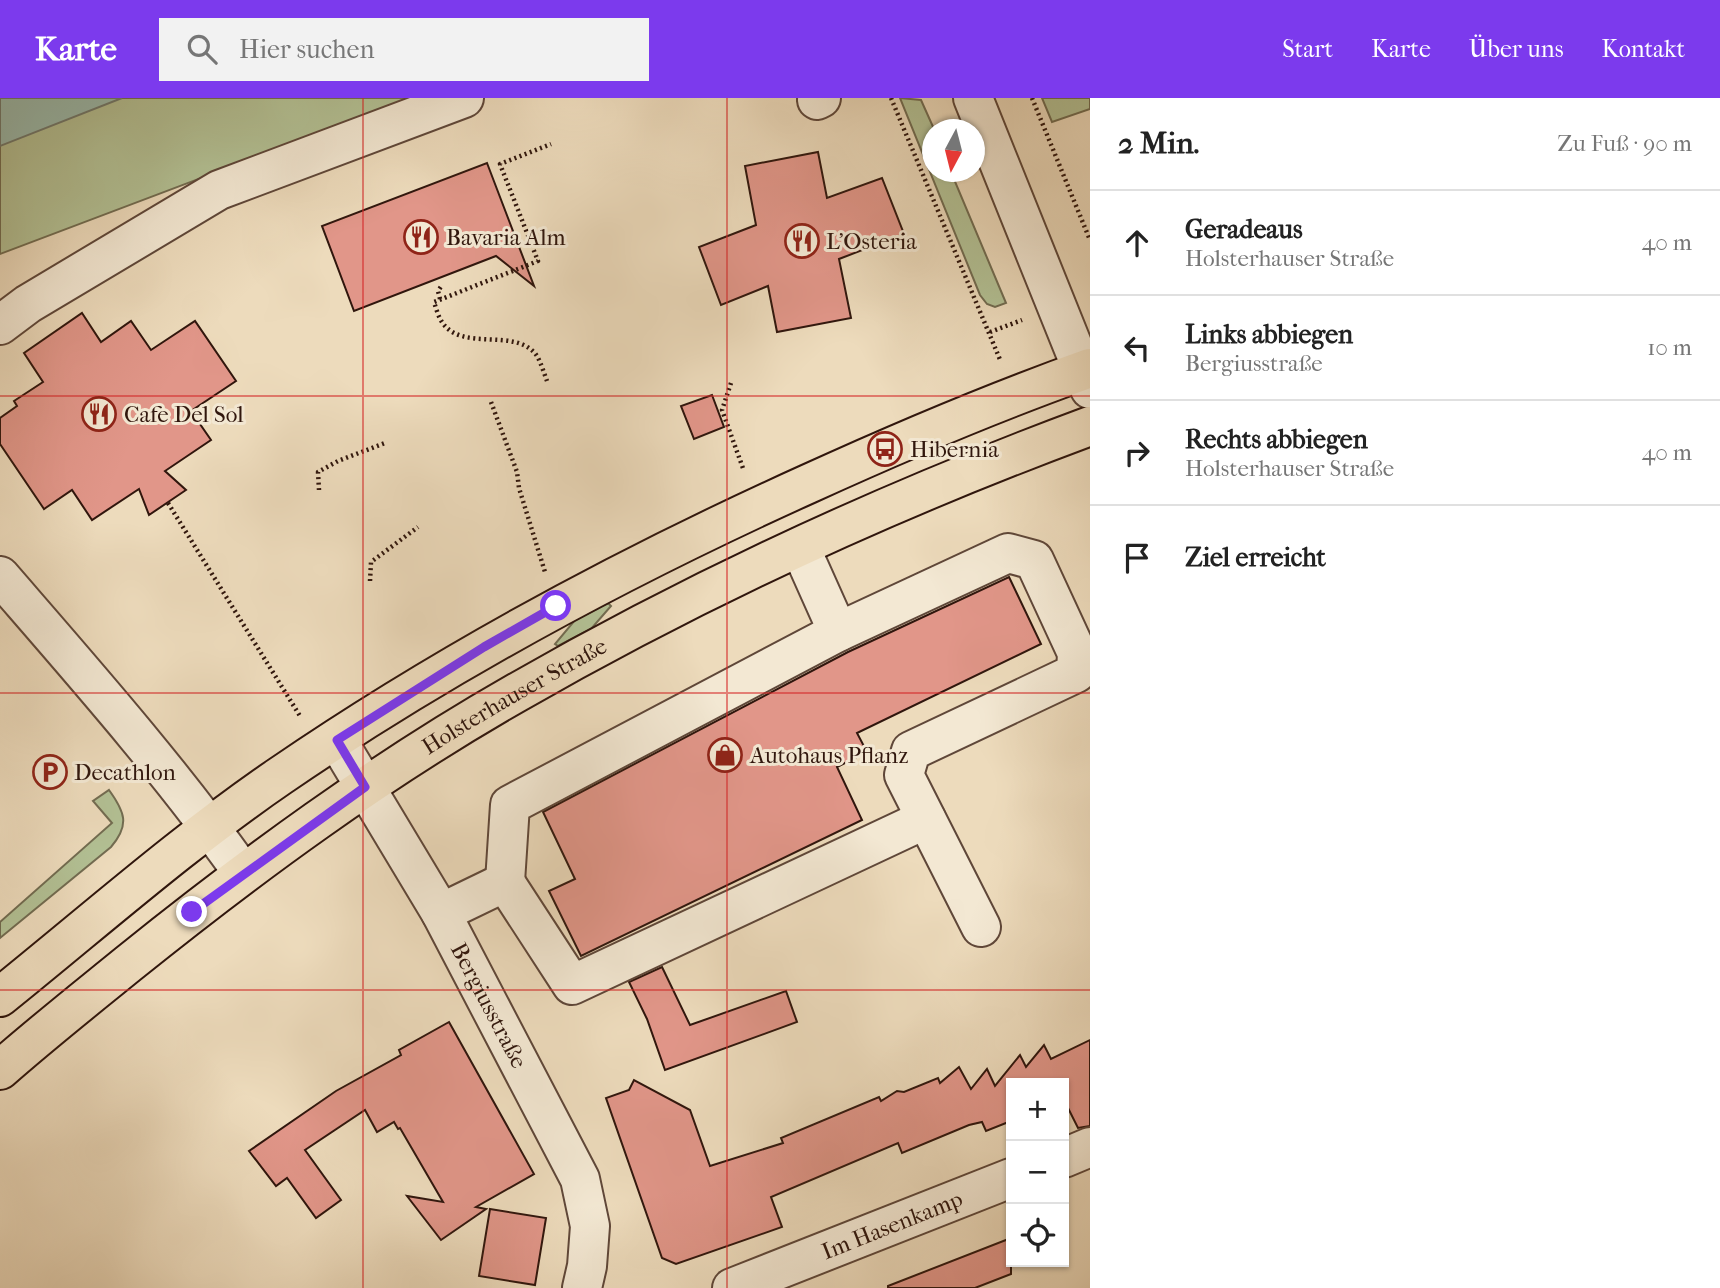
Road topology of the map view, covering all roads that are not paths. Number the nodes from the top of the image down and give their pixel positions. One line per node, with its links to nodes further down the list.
1 (464, 98): 3 (street)
2 (973, 98): 4 (street)
3 (0, 325)
4 (1087, 376): 9 (main road)
5 (1090, 426): 6 (main road, Holsterhauser Straße)
6 (800, 547): 8 (street); 10 (main road, Holsterhauser Straße)
7 (0, 576): 12 (street)
8 (838, 632): 11 (street); 14 (street)
9 (328, 745): 10 (street, Bergiusstraße); 12 (main road)
10 (365, 787): 13 (main road, Holsterhauser Straße); 15 (street, Bergiusstraße)
11 (926, 819): 14 (street); 16 (street)
12 (211, 827): 13 (street); 17 (main road)
13 (243, 873): 18 (main road, Holsterhauser Straße)
14 (505, 882): 15 (street)
15 (441, 913): 22 (street, Bergiusstraße)
16 (981, 927)
17 (0, 997)
18 (0, 1070)
19 (1090, 1147): 20 (street)
20 (1069, 1156)
21 (1006, 1180): 23 (street, Im Hasenkamp)
22 (582, 1288)
23 (732, 1288)

